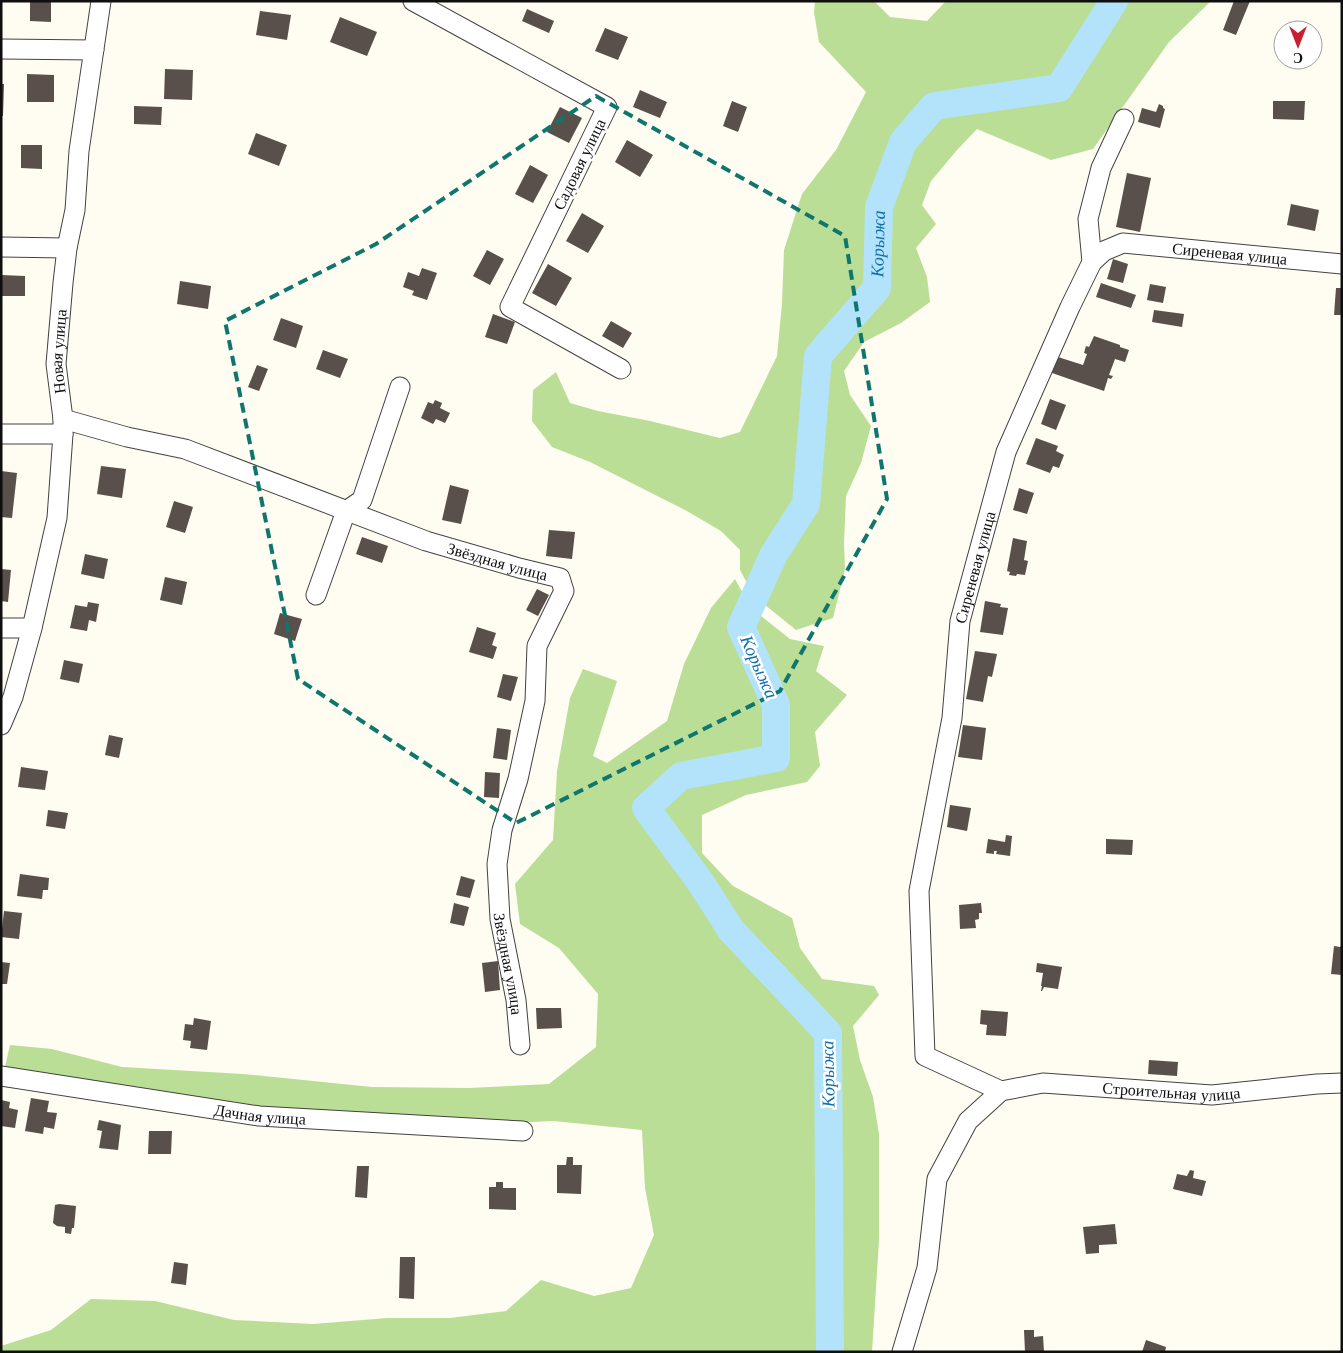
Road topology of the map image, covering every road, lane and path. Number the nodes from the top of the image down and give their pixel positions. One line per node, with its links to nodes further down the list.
1 (102, 1): 4 (street, Новая улица)
2 (413, 1): 10 (street, Садовая улица)
3 (1, 49): 4 (street)
4 (94, 50): 7 (street, Новая улица)
5 (1124, 119): 8 (street)
6 (1, 247): 7 (street)
7 (67, 248): 12 (street, Новая улица)
8 (1092, 262): 9 (street, Сиреневая улица); 22 (street, Сиреневая улица)
9 (1342, 264)
10 (621, 369)
11 (400, 387): 14 (street)
12 (63, 426): 13 (street, Звёздная улица); 14 (street, Звёздная улица); 17 (street, Новая улица)
13 (1, 434)
14 (346, 511): 15 (street); 19 (street, Звёздная улица)
15 (316, 594)
16 (1, 628): 17 (street)
17 (32, 628): 18 (street, Новая улица)
18 (1, 725)
19 (520, 1045)
20 (1, 1076): 23 (street, Дачная улица)
21 (1342, 1083): 22 (street, Строительная улица)
22 (1001, 1091): 24 (street)
23 (523, 1131)
24 (902, 1352)

